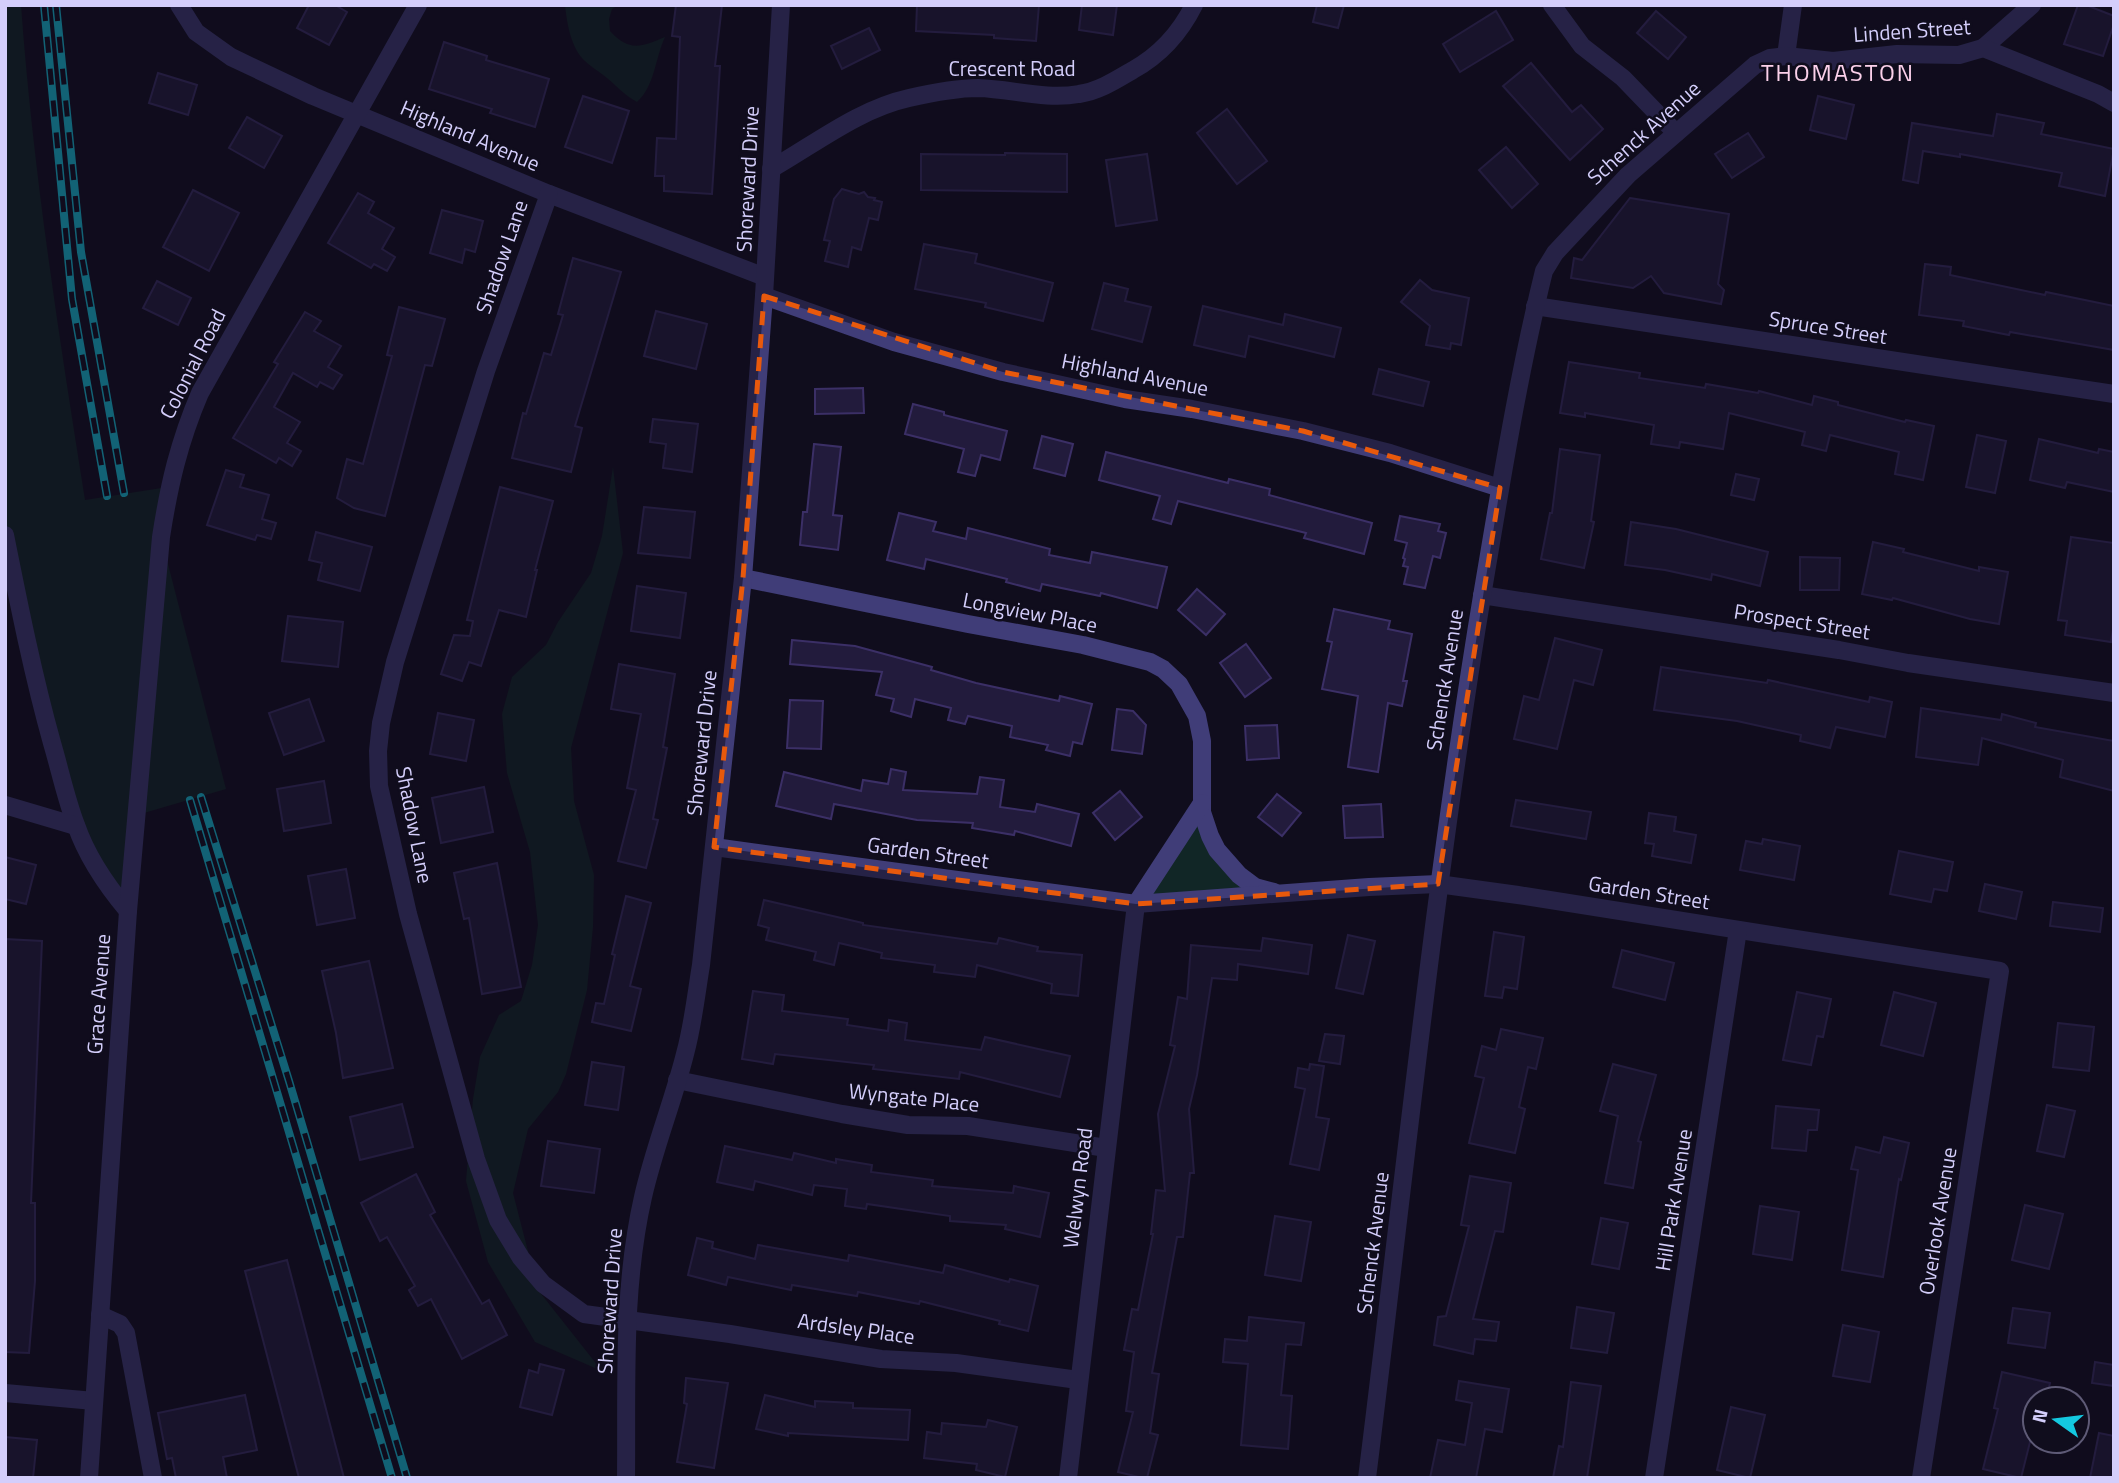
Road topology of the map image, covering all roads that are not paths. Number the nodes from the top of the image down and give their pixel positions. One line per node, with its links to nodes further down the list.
1 (179, 5): 11 (street, Highland Avenue)
2 (418, 5): 11 (street, Colonial Road)
3 (781, 5): 13 (street, Shoreward Drive)
4 (1194, 5): 13 (street, Crescent Road)
5 (1552, 5): 12 (street)
6 (1793, 5): 9 (street)
7 (2032, 5): 8 (street)
8 (1983, 48): 9 (street, Linden Street); 10 (street, Linden Street)
9 (1786, 57): 12 (street, Schenck Avenue)
10 (2114, 103)
11 (358, 114): 14 (street, Highland Avenue); 31 (street, Colonial Road)
12 (1676, 133): 17 (street, Schenck Avenue)
13 (771, 169): 15 (street, Shoreward Drive)
14 (549, 194): 15 (street, Highland Avenue); 37 (street, Shadow Lane)
15 (765, 277): 16 (street, Shoreward Drive)
16 (764, 296): 19 (street, Highland Avenue); 21 (street, Shoreward Drive)
17 (1535, 306): 18 (street, Spruce Street); 19 (street, Schenck Avenue)
18 (2114, 394)
19 (1500, 488): 22 (street, Schenck Avenue)
20 (5, 536): 26 (street, Grace Avenue)
21 (743, 578): 24 (street, Longview Place); 27 (street, Shoreward Drive)
22 (1482, 595): 23 (street, Prospect Street); 28 (street, Schenck Avenue)
23 (2114, 693)
24 (1202, 803): 29 (street, Garden Street); 30 (street)
25 (5, 805): 26 (street)
26 (76, 826): 31 (street, Grace Avenue)
27 (714, 847): 30 (street, Garden Street); 34 (street, Shoreward Drive)
28 (1438, 884): 29 (street, Garden Street); 32 (street, Garden Street); 45 (street, Schenck Avenue)
29 (1289, 894): 30 (street, Garden Street)
30 (1136, 904): 35 (street, Welwyn Road)
31 (128, 911): 36 (street, Grace Avenue)
32 (1738, 930): 33 (street, Garden Street); 46 (street, Hill Park Avenue)
33 (2000, 971): 47 (street, Overlook Avenue)
34 (677, 1080): 35 (street, Wyngate Place); 37 (street, Shoreward Drive)
35 (1106, 1148): 38 (street, Welwyn Road)
36 (100, 1315): 40 (street, Grace Avenue); 42 (street)
37 (628, 1321): 38 (street, Ardsley Place); 43 (street, Shoreward Drive)
38 (1078, 1380): 44 (street, Welwyn Road)
39 (5, 1393): 40 (street)
40 (94, 1401): 41 (street, Grace Avenue)
41 (89, 1478)
42 (153, 1478)
43 (626, 1478)
44 (1068, 1478)
45 (1367, 1478)
46 (1654, 1478)
47 (1922, 1478)

